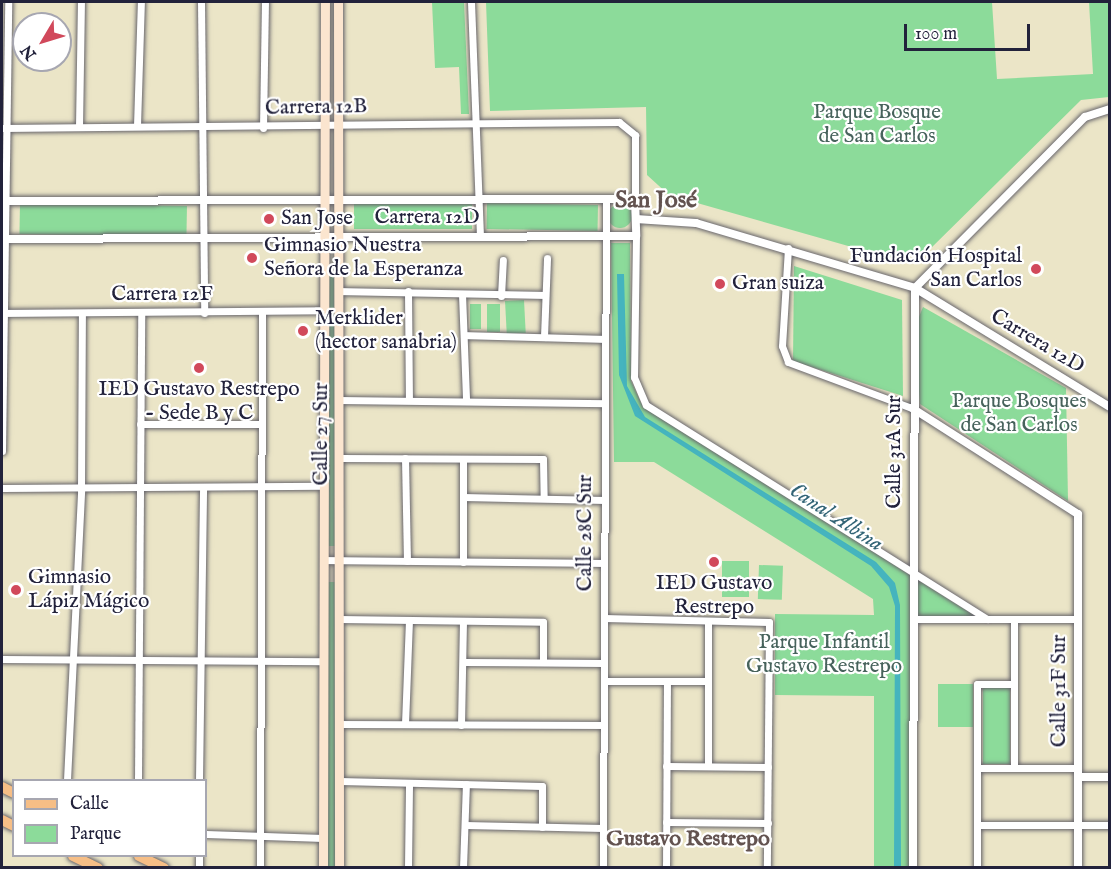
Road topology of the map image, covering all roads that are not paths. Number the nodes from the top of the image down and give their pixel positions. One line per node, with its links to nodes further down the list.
1 (8, 2): 15 (street)
2 (81, 2): 14 (street)
3 (141, 2): 13 (street)
4 (201, 2): 16 (street)
5 (266, 2): 17 (street)
6 (325, 2): 10 (main road, Calle 27 Sur)
7 (338, 2): 11 (main road, Calle 27 Sur)
8 (471, 2): 12 (street)
9 (1110, 109): 36 (street)
10 (324, 125): 11 (street, Carrera 12B); 17 (street, Carrera 12B); 23 (main road, Calle 27 Sur)
11 (339, 125): 12 (street, Carrera 12B); 22 (main road, Calle 27 Sur)
12 (479, 125): 18 (street); 20 (street, Carrera 12B)
13 (137, 126): 14 (street, Carrera 12B); 16 (street, Carrera 12B)
14 (79, 127): 15 (street, Carrera 12B)
15 (5, 128): 21 (street)
16 (205, 128): 17 (street, Carrera 12B); 24 (street)
17 (263, 128)
18 (480, 199): 19 (street, Carrera 12D); 22 (street, Carrera 12D); 26 (street)
19 (606, 200): 20 (street, Carrera 12D); 27 (street, Calle 28C Sur)
20 (635, 200): 25 (street)
21 (5, 201): 24 (street, Carrera 12D); 31 (street)
22 (340, 201): 23 (street, Carrera 12D); 28 (main road, Calle 27 Sur)
23 (324, 202): 24 (street, Carrera 12D); 30 (main road, Calle 27 Sur)
24 (203, 203): 32 (street)
25 (636, 219): 29 (street); 33 (street, Carrera 12D)
26 (480, 235): 27 (street, Carrera 12D); 28 (street, Carrera 12D)
27 (605, 235): 29 (street, Carrera 12D); 50 (street, Calle 28C Sur)
28 (339, 236): 30 (street, Carrera 12D); 37 (main road, Calle 27 Sur)
29 (636, 236): 79 (street)
30 (323, 237): 32 (street, Carrera 12D); 42 (main road, Calle 27 Sur)
31 (5, 239): 32 (street, Carrera 12D); 43 (street)
32 (202, 241): 44 (street)
33 (788, 248): 36 (street, Carrera 12D); 57 (street)
34 (547, 258): 40 (street)
35 (503, 260): 41 (street)
36 (915, 288): 56 (street, Carrera 12D); 57 (street, Calle 31A Sur)
37 (339, 291): 38 (street); 52 (main road, Calle 27 Sur)
38 (408, 291): 39 (street); 53 (street)
39 (462, 294): 41 (street); 48 (street)
40 (544, 295): 41 (street); 49 (street)
41 (501, 296)
42 (323, 310): 47 (street, Carrera 12F); 65 (main road, Calle 27 Sur)
43 (4, 313): 45 (street, Carrera 12F); 51 (street)
44 (204, 313): 46 (street, Carrera 12F); 47 (street, Carrera 12F)
45 (82, 314): 46 (street, Carrera 12F); 70 (street)
46 (141, 314): 58 (street)
47 (262, 314): 59 (street)
48 (464, 335): 49 (street); 54 (street)
49 (544, 337): 50 (street)
50 (604, 339): 55 (street, Calle 28C Sur)
51 (3, 378): 60 (street)
52 (342, 400): 53 (street); 62 (main road, Calle 27 Sur)
53 (409, 400): 54 (street)
54 (466, 400): 55 (street)
55 (605, 402): 73 (street, Calle 28C Sur)
56 (1110, 407)
57 (912, 408): 79 (street, Calle 31A Sur); 85 (street, Calle 31F Sur)
58 (140, 424): 59 (street); 69 (street)
59 (261, 424): 66 (street)
60 (2, 443): 61 (street)
61 (2, 451)
62 (340, 458): 63 (street); 75 (main road, Calle 27 Sur)
63 (405, 458): 64 (street); 76 (street)
64 (463, 459): 71 (street); 72 (street)
65 (324, 486): 66 (street); 74 (main road, Calle 27 Sur)
66 (262, 487): 68 (street); 94 (street)
67 (2, 488): 70 (street)
68 (204, 488): 69 (street); 91 (street)
69 (140, 489): 70 (street); 93 (street)
70 (81, 490): 90 (street)
71 (463, 497): 72 (street); 77 (street)
72 (544, 498): 73 (street)
73 (604, 500): 78 (street, Calle 28C Sur)
74 (323, 560): 75 (street); 92 (main road, Calle 27 Sur)
75 (340, 560): 76 (street); 81 (main road, Calle 27 Sur)
76 (407, 561): 77 (street)
77 (463, 561): 78 (street)
78 (603, 563): 80 (street, Calle 28C Sur)
79 (914, 574): 82 (street, Calle 31A Sur); 83 (street)
80 (604, 618): 88 (street); 97 (street, Calle 28C Sur)
81 (339, 619): 86 (street); 102 (main road, Calle 27 Sur)
82 (914, 619): 83 (street); 142 (street, Calle 31A Sur)
83 (987, 619): 84 (street)
84 (1014, 619): 85 (street); 101 (street)
85 (1078, 619): 111 (street, Calle 31F Sur)
86 (409, 620): 87 (street); 103 (street)
87 (463, 621): 95 (street); 96 (street)
88 (708, 621): 100 (street); 108 (street)
89 (2, 659): 90 (street)
90 (74, 660): 93 (street); 113 (street)
91 (200, 660): 93 (street); 94 (street); 115 (street)
92 (323, 660): 94 (street); 129 (main road, Calle 27 Sur)
93 (139, 661): 114 (street)
94 (262, 662): 128 (street)
95 (464, 662): 96 (street); 104 (street)
96 (543, 662): 97 (street)
97 (604, 663): 98 (street, Calle 28C Sur)
98 (604, 681): 99 (street); 105 (street, Calle 28C Sur)
99 (667, 681): 100 (street); 106 (street)
100 (708, 681): 107 (street)
101 (1014, 684): 109 (street); 110 (street)
102 (341, 724): 103 (street); 116 (main road, Calle 27 Sur)
103 (405, 724): 104 (street)
104 (461, 724): 105 (street)
105 (603, 725): 126 (street, Calle 28C Sur)
106 (666, 766): 107 (street); 119 (street)
107 (708, 766): 108 (street)
108 (768, 767): 120 (street)
109 (977, 768): 110 (street); 122 (street)
110 (1014, 768): 111 (street)
111 (1078, 772): 112 (street); 123 (street, Calle 31F Sur)
112 (1110, 777)
113 (67, 779)
114 (138, 779)
115 (200, 779)
116 (340, 781): 117 (street); 136 (main road, Calle 27 Sur)
117 (409, 783): 118 (street); 137 (street)
118 (466, 784): 121 (street); 125 (street)
119 (666, 822): 120 (street); 140 (street)
120 (768, 823): 141 (street)
121 (465, 825): 125 (street); 138 (street)
122 (977, 825): 123 (street); 143 (street)
123 (1078, 825): 124 (street); 144 (street, Calle 31F Sur)
124 (1110, 825)
125 (542, 827): 126 (street)
126 (603, 828): 139 (street, Calle 28C Sur)
127 (207, 834): 128 (street)
128 (260, 836): 129 (street); 134 (street)
129 (323, 838): 135 (main road, Calle 27 Sur)
130 (77, 857): 132 (main road)
131 (143, 857): 133 (main road)
132 (98, 867)
133 (164, 867)
134 (260, 867)
135 (323, 867)
136 (339, 867)
137 (408, 867)
138 (463, 867)
139 (603, 867)
140 (666, 867)
141 (767, 867)
142 (913, 867)
143 (977, 867)
144 (1078, 867)

